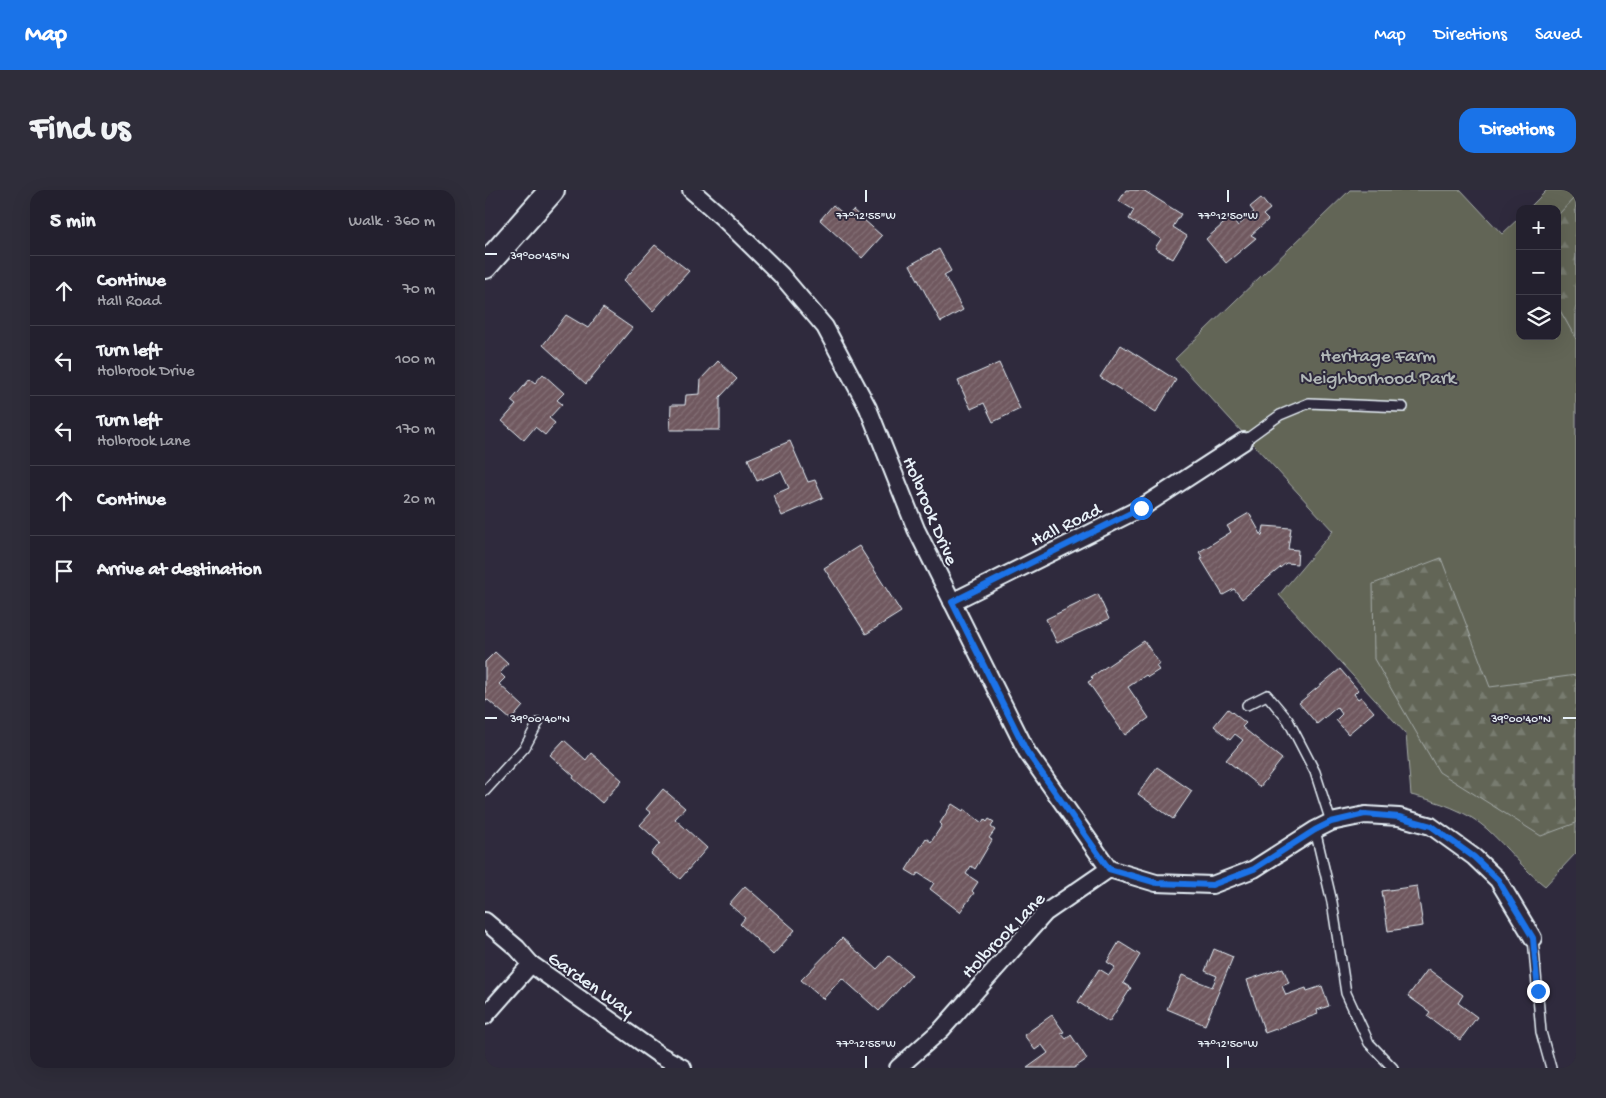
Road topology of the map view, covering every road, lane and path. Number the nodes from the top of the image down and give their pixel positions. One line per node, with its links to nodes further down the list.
1 (552, 190): 3 (main road)
2 (691, 190): 6 (street, Holbrook Drive)
3 (485, 266)
4 (1403, 407): 5 (lane)
5 (1244, 441): 6 (street, Hall Road)
6 (952, 602): 12 (street, Holbrook Drive)
7 (1247, 705): 10 (lane)
8 (538, 723): 9 (lane)
9 (485, 791)
10 (1331, 822): 11 (street); 14 (street)
11 (1315, 830): 12 (street); 19 (lane)
12 (1109, 869): 18 (street, Holbrook Lane)
13 (485, 921): 15 (street, Garden Way)
14 (1533, 938): 20 (lane)
15 (531, 964): 16 (street); 17 (street, Garden Way)
16 (485, 1016)
17 (683, 1068)
18 (898, 1068)
19 (1393, 1068)
20 (1551, 1068)

